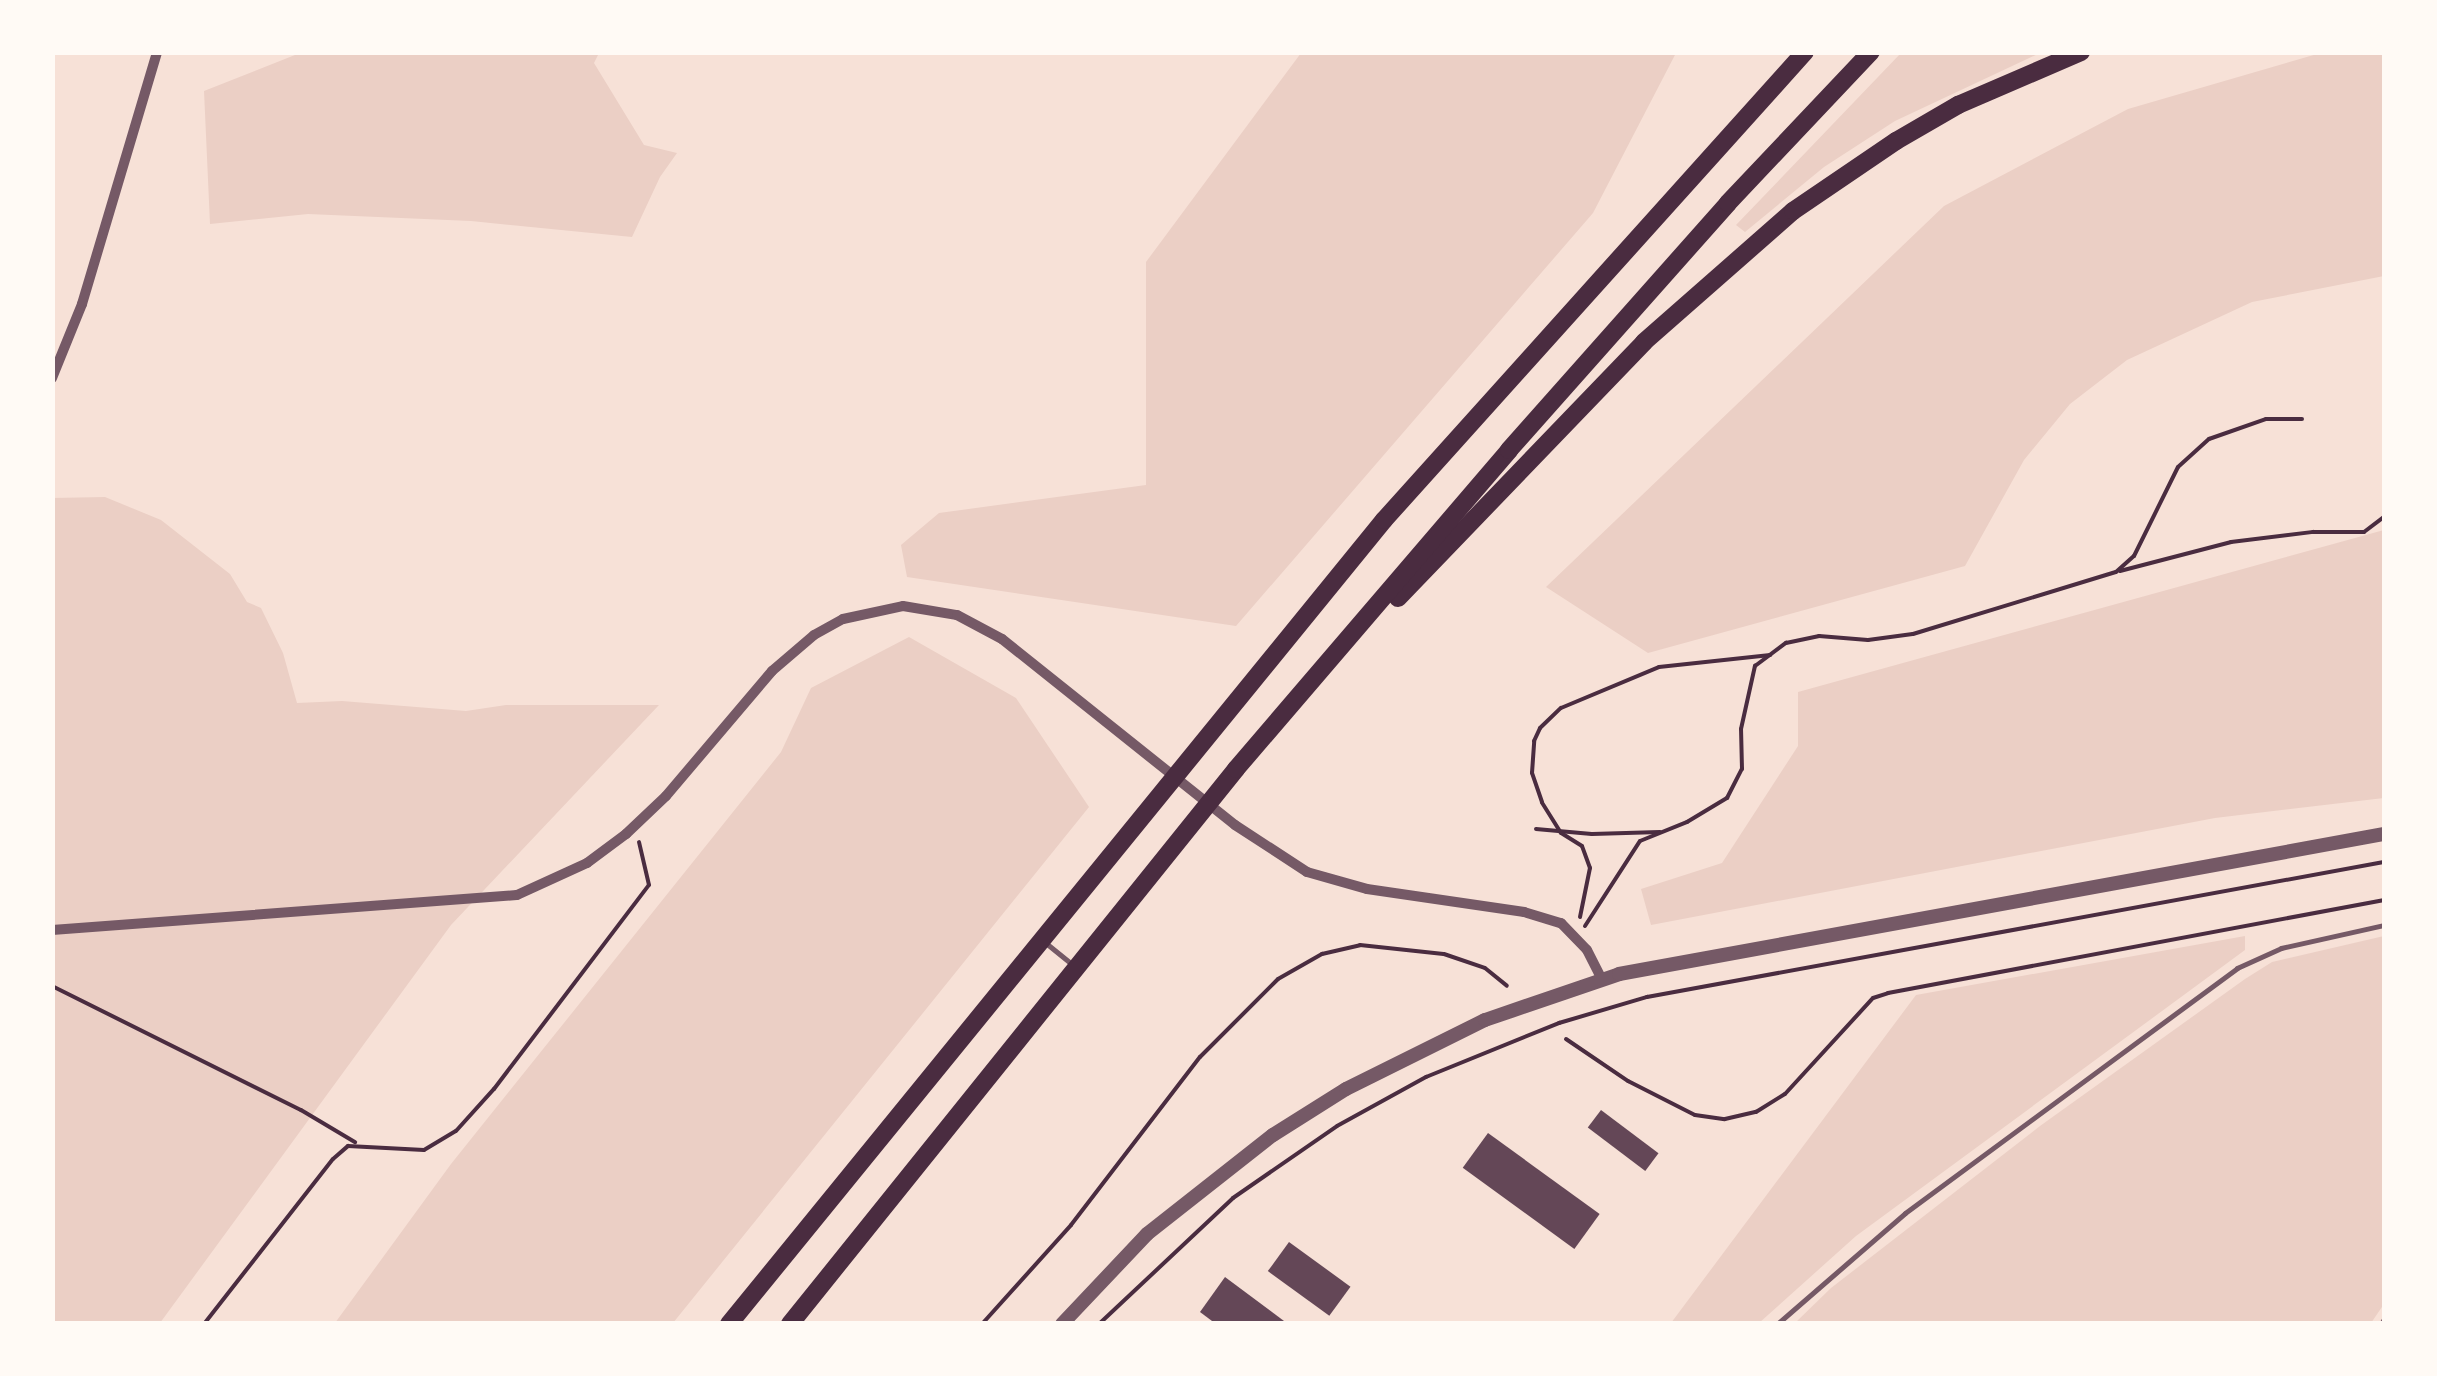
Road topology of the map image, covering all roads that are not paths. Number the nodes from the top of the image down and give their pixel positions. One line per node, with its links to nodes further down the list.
1 (158, 52): 5 (street)
2 (1805, 52): 10 (highway)
3 (1870, 52): 6 (highway)
4 (2082, 52): 6 (highway)
5 (52, 378)
6 (1236, 769): 11 (highway)
7 (2384, 834): 12 (street)
8 (2384, 925): 16 (lane)
9 (52, 930): 12 (street)
10 (1041, 939): 11 (lane); 13 (highway)
11 (1076, 967): 14 (highway)
12 (1602, 979): 15 (street)
13 (729, 1324)
14 (790, 1324)
15 (1062, 1324)
16 (1778, 1324)

